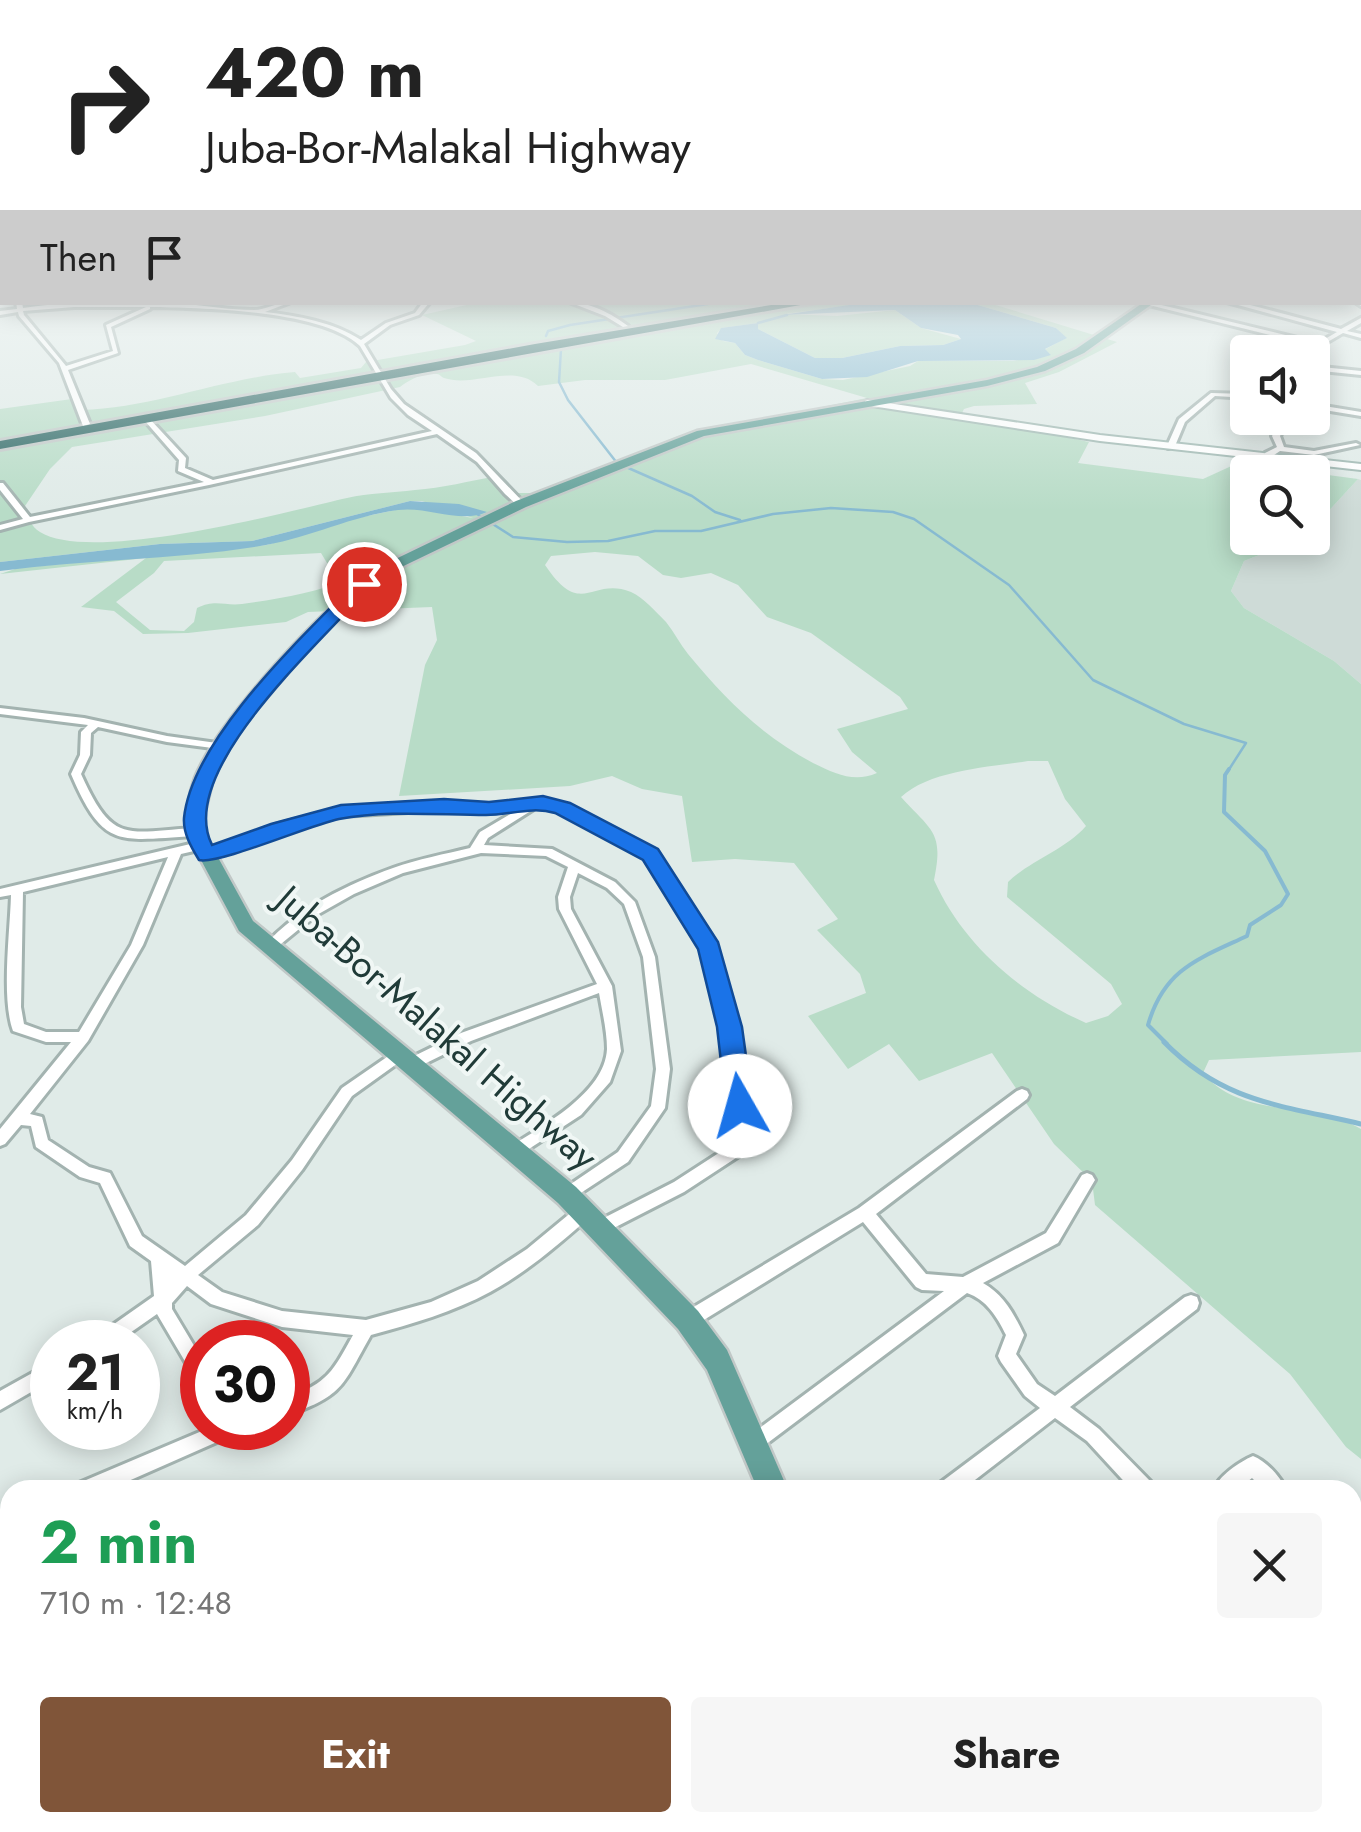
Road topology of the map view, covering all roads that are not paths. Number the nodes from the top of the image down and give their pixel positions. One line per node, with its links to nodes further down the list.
1 (44, 340): 9 (street)
2 (112, 340): 9 (street)
3 (357, 340): 8 (street)
4 (365, 340): 8 (street)
5 (552, 340): 12 (highway)
6 (575, 340): 12 (highway)
7 (1095, 340): 14 (main road)
8 (361, 343): 12 (street)
9 (64, 369): 18 (street)
10 (1330, 370): 11 (street)
11 (1361, 373)
12 (380, 375): 16 (highway); 18 (highway); 19 (street)
13 (1230, 395): 23 (street)
14 (868, 403): 23 (street); 31 (main road)
15 (1330, 410): 17 (street)
16 (148, 418): 21 (highway); 29 (street)
17 (1361, 418)
18 (86, 424): 21 (highway)
19 (440, 431): 29 (street); 31 (street)
20 (1276, 435): 24 (street)
21 (0, 442)
22 (1359, 444): 24 (street)
23 (1171, 446): 25 (street)
24 (1280, 449): 26 (street)
25 (1258, 455)
26 (1270, 455)
27 (1330, 463): 28 (street)
28 (1361, 467)
29 (212, 482): 32 (street)
30 (0, 486): 32 (street)
31 (521, 504): 36 (main road)
32 (28, 520): 33 (street)
33 (0, 528)
34 (2, 712): 35 (street)
35 (96, 722): 36 (street); 38 (street)
36 (220, 746): 38 (main road)
37 (534, 804): 38 (street); 39 (street); 56 (street)
38 (202, 844): 40 (street); 44 (main road, Juba-Bor-Malakal Highway)
39 (475, 850): 41 (street); 44 (street)
40 (176, 853): 42 (street); 46 (street)
41 (574, 866): 45 (street); 53 (street)
42 (17, 889): 43 (street); 46 (street)
43 (0, 893)
44 (271, 945): 47 (main road, Juba-Bor-Malakal Highway)
45 (605, 986): 47 (street); 51 (street)
46 (83, 1037): 49 (street)
47 (406, 1060): 51 (main road, Juba-Bor-Malakal Highway); 58 (street)
48 (1022, 1095): 55 (street)
49 (16, 1118): 50 (street); 57 (street)
50 (0, 1140)
51 (515, 1152): 53 (main road, Juba-Bor-Malakal Highway)
52 (1087, 1180): 59 (street)
53 (567, 1195): 54 (main road, Juba-Bor-Malakal Highway)
54 (585, 1211): 56 (main road, Juba-Bor-Malakal Highway); 64 (street)
55 (866, 1213): 59 (street); 63 (street)
56 (602, 1228): 63 (main road, Juba-Bor-Malakal Highway)
57 (159, 1256): 58 (street); 60 (street)
58 (186, 1275): 60 (street); 64 (street)
59 (968, 1284): 69 (street); 70 (street)
60 (163, 1300): 62 (street); 65 (street)
61 (1191, 1303): 69 (street)
62 (134, 1320)
63 (688, 1320): 70 (main road, Juba-Bor-Malakal Highway)
64 (366, 1328): 67 (street)
65 (180, 1339)
66 (30, 1384): 68 (street)
67 (310, 1399)
68 (0, 1401)
69 (1056, 1408): 74 (street); 75 (street)
70 (756, 1442): 73 (main road, Juba-Bor-Malakal Highway)
71 (180, 1449): 72 (street)
72 (109, 1480)
73 (769, 1480)
74 (960, 1480)
75 (1136, 1480)
76 (1235, 1480): 77 (street)
77 (1268, 1480)

